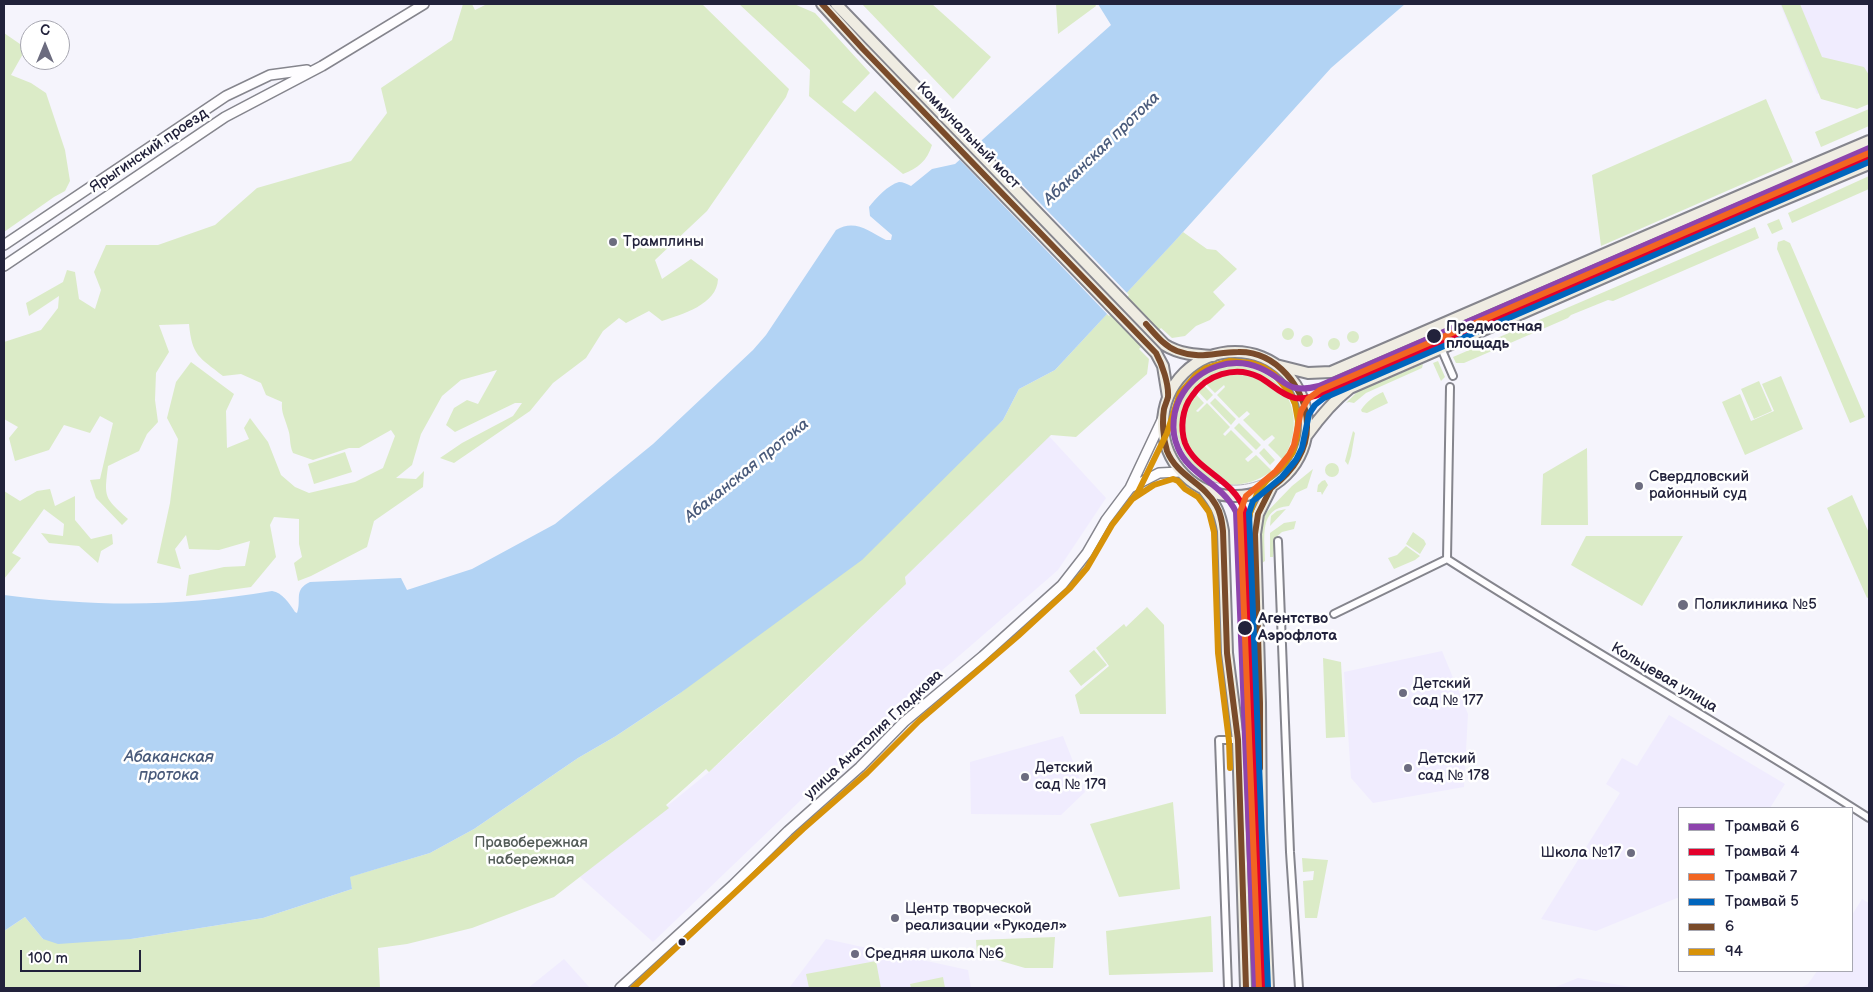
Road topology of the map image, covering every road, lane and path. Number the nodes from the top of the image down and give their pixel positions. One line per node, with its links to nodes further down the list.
1 (424, 4): 4 (main road, Ярыгинский проезд)
2 (822, 4): 16 (highway, Коммунальный мост)
3 (836, 4): 12 (highway, Коммунальный мост)
4 (315, 69): 5 (main road, Ярыгинский проезд); 6 (main road, Ярыгинский проезд)
5 (226, 96): 6 (main road); 9 (main road, Ярыгинский проезд)
6 (236, 110): 10 (main road, Ярыгинский проезд)
7 (1869, 141): 13 (highway)
8 (1869, 164): 11 (highway)
9 (4, 245)
10 (4, 266)
11 (1441, 348): 14 (street); 18 (highway)
12 (1213, 356): 13 (highway); 16 (highway)
13 (1276, 365): 18 (highway)
14 (1453, 376)
15 (1450, 387): 24 (street)
16 (1168, 397): 17 (highway)
17 (1163, 418): 19 (highway); 20 (main road)
18 (1307, 435): 21 (highway)
19 (1180, 472): 20 (main road); 22 (highway)
20 (1130, 488): 30 (main road, улица Анатолия Гладкова)
21 (1271, 488): 22 (highway); 33 (highway)
22 (1204, 490): 26 (highway)
23 (1278, 541): 34 (street)
24 (1447, 559): 25 (street); 27 (street, Кольцевая улица)
25 (1334, 614)
26 (1238, 740): 31 (street); 32 (highway)
27 (1852, 807)
28 (1853, 808): 29 (street, Кольцевая улица)
29 (1869, 818)
30 (620, 988)
31 (1228, 988)
32 (1246, 988)
33 (1268, 988)
34 (1299, 988)

